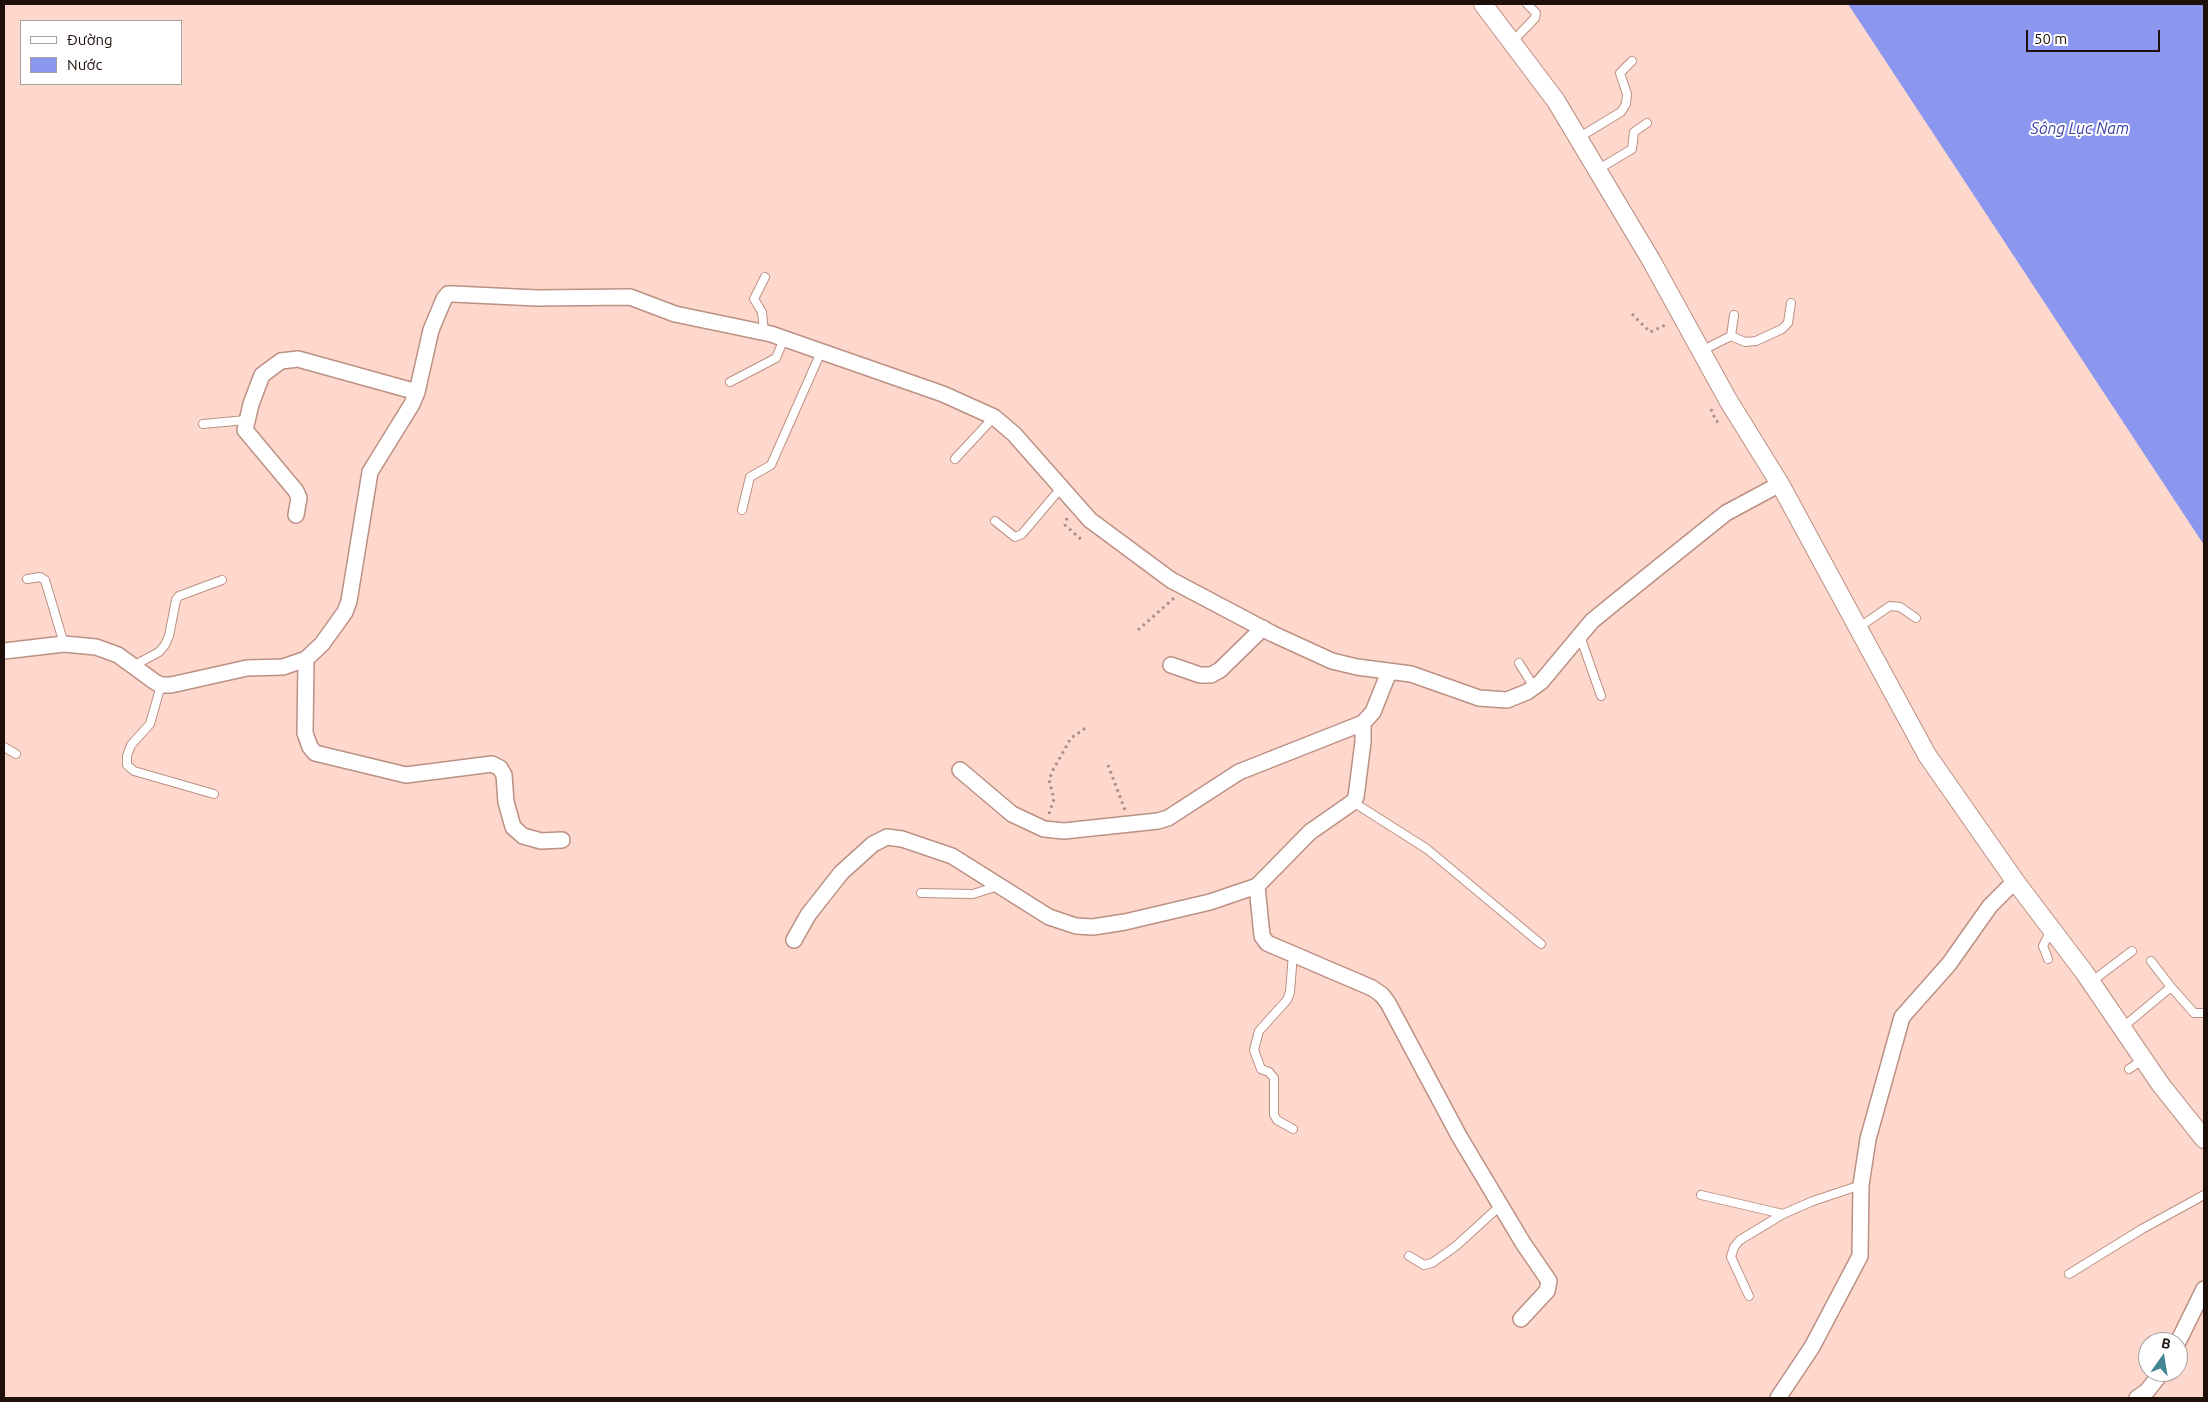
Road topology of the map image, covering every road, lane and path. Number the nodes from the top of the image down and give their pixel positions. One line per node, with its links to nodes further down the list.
1 (1483, 4): 3 (street)
2 (1527, 4): 3 (lane)
3 (1512, 42): 6 (street)
4 (1632, 61): 6 (lane)
5 (1647, 123): 7 (lane)
6 (1578, 138): 7 (street)
7 (1597, 170): 11 (street)
8 (765, 277): 13 (lane)
9 (1792, 303): 14 (lane)
10 (1632, 314): 11 (path)
11 (1682, 316): 16 (street)
12 (1734, 316): 14 (lane)
13 (764, 332): 15 (street); 19 (street)
14 (1731, 336): 16 (lane)
15 (784, 339): 17 (street); 18 (lane)
16 (1701, 351): 24 (street)
17 (821, 352): 20 (street); 26 (lane)
18 (730, 382)
19 (417, 392): 21 (street); 39 (street)
20 (994, 417): 23 (lane); 25 (street)
21 (246, 420): 22 (lane); 27 (street)
22 (203, 424)
23 (955, 459)
24 (1780, 484): 34 (street); 36 (street)
25 (1061, 488): 28 (lane); 31 (street)
26 (742, 510)
27 (296, 515)
28 (995, 521)
29 (27, 579): 37 (lane)
30 (222, 580): 42 (lane)
31 (1189, 590): 33 (street); 35 (path)
32 (1916, 618): 34 (lane)
33 (1263, 628): 41 (street); 43 (street)
34 (1858, 628): 58 (street)
35 (1138, 630)
36 (1580, 636): 45 (street); 46 (lane)
37 (64, 644): 38 (street); 42 (street)
38 (4, 651)
39 (306, 659): 44 (street); 57 (street)
40 (1519, 663): 45 (lane)
41 (1171, 665)
42 (133, 666): 44 (street)
43 (1390, 672): 45 (street); 47 (street)
44 (161, 684): 53 (lane)
45 (1534, 687)
46 (1601, 696)
47 (1363, 723): 54 (street); 55 (street)
48 (1087, 728): 56 (path)
49 (4, 747): 50 (lane)
50 (16, 754)
51 (1108, 765): 55 (path)
52 (960, 770): 56 (street)
53 (214, 794)
54 (1352, 802): 60 (street); 64 (lane)
55 (1130, 825): 56 (street)
56 (1044, 828)
57 (562, 840)
58 (2015, 881): 62 (street); 77 (street)
59 (1000, 885): 60 (street); 61 (lane); 63 (street)
60 (1257, 886): 66 (street)
61 (921, 893)
62 (2051, 930): 67 (lane); 69 (street)
63 (794, 940)
64 (1541, 944)
65 (2132, 952): 69 (lane)
66 (1293, 954): 75 (lane); 80 (street)
67 (2048, 959)
68 (2151, 961): 70 (lane)
69 (2091, 982): 72 (street)
70 (2171, 987): 71 (lane); 72 (lane)
71 (2204, 1013)
72 (2123, 1027): 73 (street)
73 (2144, 1059): 74 (lane); 76 (street)
74 (2129, 1069)
75 (1293, 1129)
76 (2204, 1139)
77 (1861, 1185): 81 (lane); 89 (street)
78 (1701, 1194): 81 (lane)
79 (2204, 1195): 83 (lane)
80 (1501, 1205): 82 (lane); 86 (street)
81 (1783, 1214): 85 (lane)
82 (1409, 1256)
83 (2069, 1274)
84 (2204, 1289): 87 (street)
85 (1749, 1296)
86 (1520, 1319)
87 (2183, 1332)
88 (2154, 1382): 90 (street)
89 (1778, 1398)
90 (2137, 1398)

